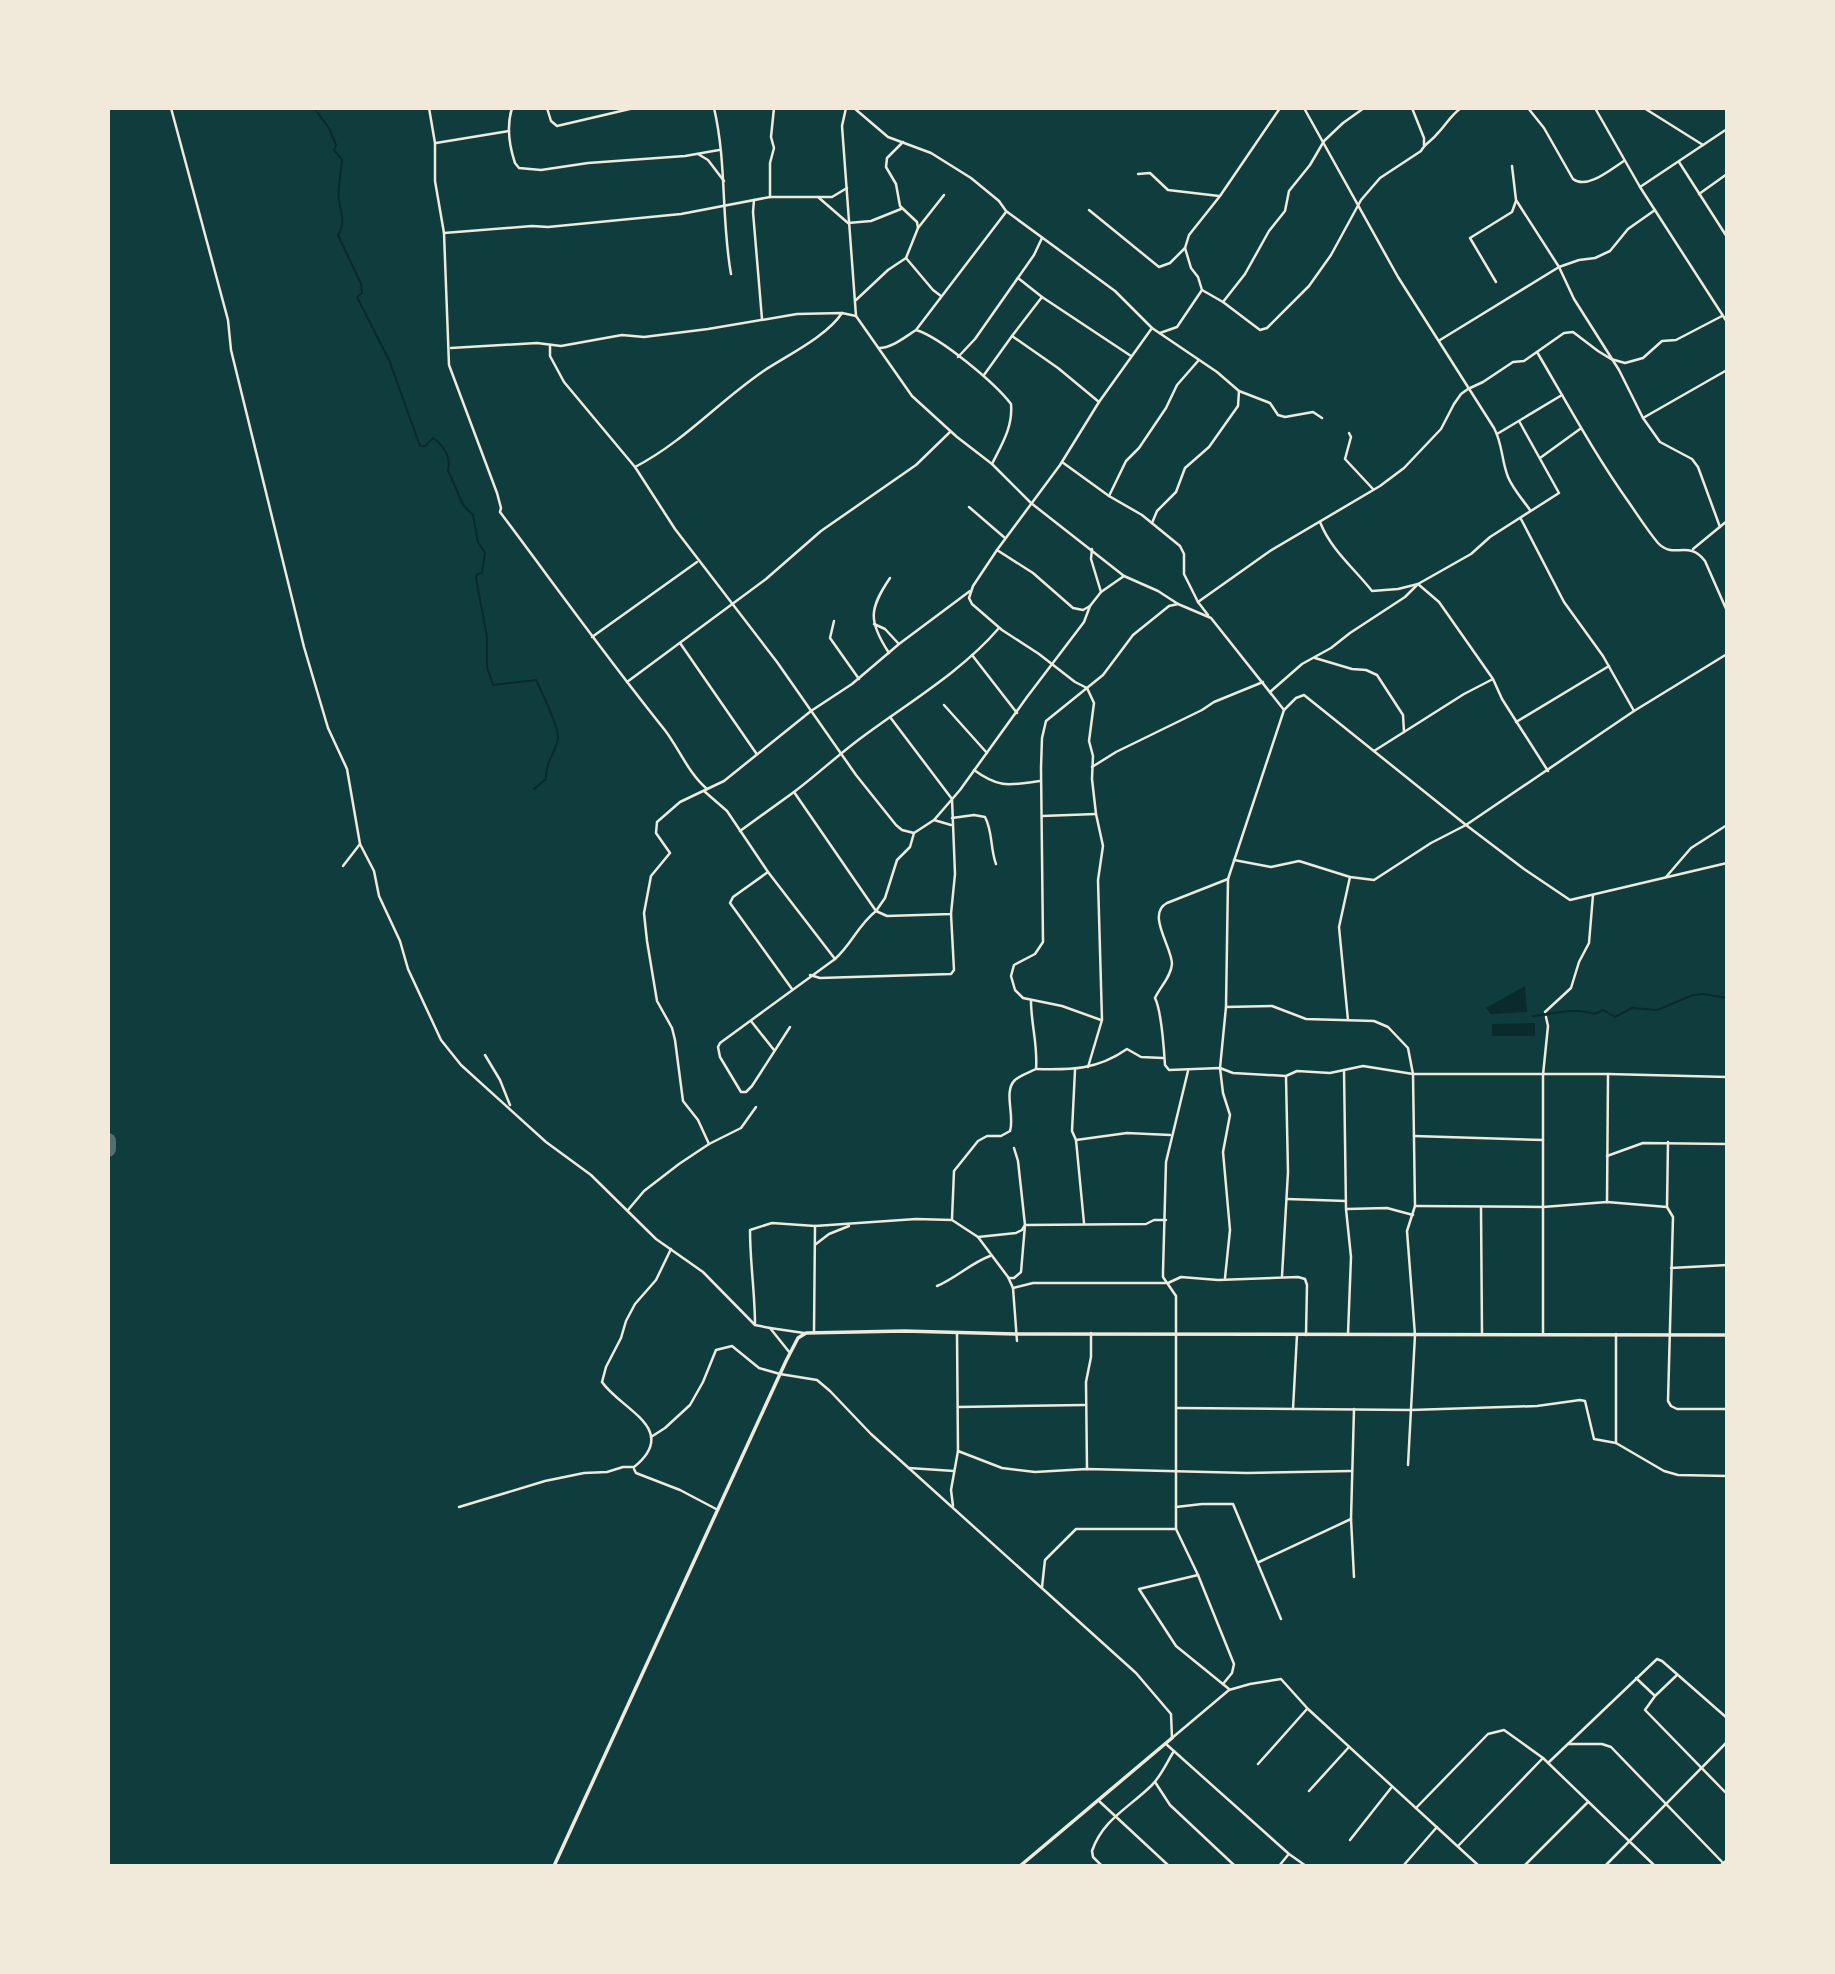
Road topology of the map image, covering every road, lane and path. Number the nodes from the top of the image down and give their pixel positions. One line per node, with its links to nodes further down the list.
1 (171, 108): 175 (street)
2 (429, 108): 22 (street)
3 (512, 108): 19 (street)
4 (547, 108): 5 (street)
5 (634, 108)
6 (714, 108): 25 (street)
7 (774, 108): 38 (street)
8 (846, 108): 34 (street)
9 (854, 108): 20 (street)
10 (1280, 108): 37 (street)
11 (1304, 108): 21 (street)
12 (1364, 108): 21 (street)
13 (1412, 108): 23 (street)
14 (1461, 108): 23 (street)
15 (1528, 108): 27 (street)
16 (1595, 108): 27 (street)
17 (1644, 108): 24 (street)
18 (1727, 129): 24 (street)
19 (509, 131): 22 (street); 26 (street)
20 (904, 141): 44 (street); 47 (street)
21 (1324, 141): 42 (street); 63 (street)
22 (435, 143): 50 (street)
23 (1424, 145): 42 (street)
24 (1703, 145): 28 (street)
25 (719, 150): 26 (street); 32 (street)
26 (698, 154): 32 (street)
27 (1624, 161): 33 (street)
28 (1679, 162): 33 (street); 35 (street)
29 (1512, 166): 40 (street)
30 (1138, 174): 37 (street)
31 (1727, 174): 35 (street)
32 (724, 182): 43 (street)
33 (1640, 187): 46 (street)
34 (847, 188): 39 (street); 48 (street)
35 (1699, 194): 51 (street)
36 (944, 195): 49 (street)
37 (1220, 196): 53 (street)
38 (770, 197): 39 (street); 41 (street)
39 (818, 197): 48 (street)
40 (1516, 200): 55 (street); 58 (street)
41 (754, 201): 43 (street); 67 (street)
42 (1359, 204): 63 (street); 73 (street)
43 (723, 207): 50 (street); 56 (street)
44 (901, 209): 48 (street); 49 (street)
45 (1089, 210): 53 (street)
46 (1655, 210): 55 (street); 66 (street)
47 (1006, 211): 52 (street); 60 (street)
48 (848, 223): 62 (street)
49 (918, 228): 54 (street)
50 (444, 233): 75 (street)
51 (1727, 237)
52 (1042, 238): 57 (street); 69 (street)
53 (1185, 248): 59 (street)
54 (906, 258): 60 (street); 62 (street)
55 (1559, 267): 73 (street); 80 (street)
56 (731, 274)
57 (1018, 278): 61 (street); 79 (street)
58 (1496, 282)
59 (1202, 290): 63 (street); 71 (street)
60 (941, 296): 70 (street)
61 (1042, 297): 72 (street); 78 (street)
62 (856, 300): 65 (street)
63 (1223, 302)
64 (842, 313): 65 (street); 67 (street); 102 (street)
65 (856, 316): 76 (street)
66 (1722, 316): 68 (street); 82 (street)
67 (762, 320): 74 (street)
68 (1727, 323)
69 (1152, 328): 71 (street); 78 (street)
70 (916, 330): 76 (street); 79 (street)
71 (1160, 333): 81 (street)
72 (1012, 336): 85 (street); 91 (street)
73 (1440, 340): 86 (street)
74 (550, 345): 75 (street); 102 (street)
75 (450, 348): 132 (street)
76 (877, 348): 96 (street)
77 (1537, 352): 80 (street); 86 (street); 89 (street)
78 (1131, 356): 91 (street)
79 (958, 357): 85 (street)
80 (1611, 359): 82 (street); 83 (street)
81 (1198, 361): 87 (street); 104 (street)
82 (1625, 363): 83 (street)
83 (1619, 370): 93 (street)
84 (1727, 370): 93 (street)
85 (984, 375): 101 (street)
86 (1468, 389): 98 (street); 103 (street)
87 (1239, 391): 88 (street); 90 (street)
88 (1250, 396): 90 (street); 92 (street)
89 (1562, 396): 94 (street); 95 (street)
90 (1240, 401): 111 (street)
91 (1099, 402): 100 (street)
92 (1322, 418)
93 (1643, 418): 112 (street)
94 (1518, 421): 98 (street); 99 (street)
95 (1580, 429): 99 (street); 116 (street)
96 (951, 431): 101 (street); 124 (street)
97 (1349, 433): 103 (street)
98 (1497, 434): 107 (street)
99 (1540, 458): 107 (street)
100 (1062, 462): 104 (street); 105 (street)
101 (992, 464): 105 (street)
102 (635, 467): 117 (street)
103 (1373, 489): 110 (street)
104 (1109, 496): 111 (street)
105 (1031, 503): 113 (street); 114 (street)
106 (969, 507): 113 (street)
107 (1530, 510): 108 (street)
108 (1521, 519): 120 (street); 140 (street)
109 (1727, 521): 112 (street)
110 (1320, 522): 120 (street); 123 (street)
111 (1152, 523): 123 (street)
112 (1720, 527): 116 (street)
113 (1005, 538): 115 (street)
114 (1092, 549): 118 (street); 122 (street)
115 (997, 550): 121 (street); 126 (street)
116 (1693, 550): 127 (street)
117 (699, 561): 124 (street); 132 (street)
118 (1124, 576): 122 (street); 125 (street)
119 (890, 578): 130 (street)
120 (1418, 584): 138 (street); 142 (street)
121 (970, 591): 131 (street); 134 (street)
122 (1101, 592): 126 (street)
123 (1198, 602): 128 (street)
124 (732, 603): 133 (street); 148 (street)
125 (1178, 604): 128 (street); 145 (street)
126 (1090, 606): 139 (street)
127 (1727, 611)
128 (1210, 618): 144 (street)
129 (834, 621): 141 (street)
130 (874, 624): 134 (street); 135 (street)
131 (999, 628): 137 (street); 139 (street)
132 (592, 637): 143 (street)
133 (679, 642): 143 (street); 157 (street)
134 (900, 644): 135 (street)
135 (889, 653): 141 (street)
136 (1727, 654): 150 (street)
137 (972, 655): 151 (street); 152 (street)
138 (1315, 658): 146 (street); 154 (street)
139 (1052, 663): 145 (street); 151 (street)
140 (1609, 666): 150 (street); 153 (street)
141 (859, 679): 148 (street)
142 (1493, 679): 153 (street); 154 (street)
143 (627, 682): 163 (street)
144 (1263, 682): 146 (street); 159 (street)
145 (1087, 688): 159 (street); 162 (street)
146 (1270, 692): 149 (street)
147 (944, 705): 158 (street)
148 (811, 710): 156 (street); 157 (street)
149 (1284, 710): 155 (street); 176 (street)
150 (1634, 711): 161 (street)
151 (1017, 713): 158 (street)
152 (890, 716): 156 (street); 165 (street)
153 (1516, 722): 161 (street)
154 (1404, 732): 155 (street)
155 (1374, 751): 171 (street)
156 (841, 752): 164 (street); 174 (street)
157 (756, 753): 163 (street)
158 (987, 753): 160 (street)
159 (1092, 767): 166 (street)
160 (974, 770): 162 (street); 165 (street)
161 (1548, 771): 171 (street)
162 (1041, 781): 167 (street)
163 (706, 790): 173 (street); 219 (street)
164 (794, 792): 173 (street); 185 (street)
165 (952, 799): 168 (street); 169 (street)
166 (1096, 814): 167 (street); 194 (street)
167 (1042, 816): 190 (street)
168 (952, 818): 170 (street); 178 (street)
169 (934, 820): 170 (street); 174 (street)
170 (952, 825): 186 (street)
171 (1466, 825): 181 (street); 184 (street)
172 (1727, 825): 182 (street)
173 (740, 831): 180 (street)
174 (914, 833): 185 (street)
175 (360, 844): 179 (street); 213 (street)
176 (1234, 860): 181 (street); 183 (street)
177 (1727, 863): 182 (street)
178 (996, 864)
179 (343, 866)
180 (768, 872): 187 (street); 189 (street)
181 (1350, 877): 195 (street)
182 (1666, 877): 184 (street)
183 (1228, 878): 191 (street); 200 (street)
184 (1593, 895): 192 (street)
185 (876, 911): 186 (street); 187 (street)
186 (951, 914): 188 (street)
187 (835, 959): 188 (street)
188 (810, 975): 189 (street)
189 (792, 989): 196 (street)
190 (1031, 1001): 194 (street); 203 (street)
191 (1226, 1007): 195 (street); 202 (street)
192 (1545, 1012)
193 (1546, 1017): 209 (street)
194 (1102, 1020): 201 (street)
195 (1348, 1020): 207 (street)
196 (751, 1021): 198 (street); 198 (street)
197 (790, 1027): 198 (street)
198 (774, 1050)
199 (485, 1055): 213 (street)
200 (1164, 1058): 201 (street); 206 (street)
201 (1088, 1067): 204 (street)
202 (1220, 1068): 206 (street); 210 (street); 247 (street)
203 (1036, 1069): 204 (street); 233 (street)
204 (1075, 1070): 216 (street)
205 (1344, 1070): 207 (street); 210 (street); 224 (street)
206 (1188, 1071): 214 (street)
207 (1413, 1074): 209 (street); 215 (street)
208 (1608, 1074): 209 (street); 211 (street); 222 (street)
209 (1543, 1075): 217 (street)
210 (1286, 1076): 223 (street)
211 (1727, 1077)
212 (756, 1107): 219 (street)
213 (511, 1108): 231 (street)
214 (1171, 1135): 216 (street); 234 (street)
215 (1414, 1136): 217 (street); 226 (street)
216 (1076, 1140): 236 (street)
217 (1543, 1140): 228 (street)
218 (1668, 1142): 220 (street); 222 (street); 229 (street)
219 (709, 1144): 231 (street)
220 (1727, 1144)
221 (1014, 1148): 237 (street)
222 (1607, 1156): 225 (street)
223 (1287, 1199): 224 (street); 245 (street)
224 (1346, 1201): 230 (street)
225 (1608, 1202): 228 (street); 229 (street)
226 (1415, 1206): 227 (street); 232 (street)
227 (1481, 1207): 228 (street); 265 (street)
228 (1543, 1207): 260 (street)
229 (1667, 1207): 244 (street)
230 (1346, 1209): 232 (street); 259 (street)
231 (628, 1210): 241 (street)
232 (1413, 1214): 264 (street)
233 (952, 1220): 235 (street); 239 (street)
234 (1166, 1220): 236 (street); 248 (street)
235 (852, 1224): 238 (street); 240 (street)
236 (1084, 1224): 237 (street)
237 (1025, 1225): 239 (street); 246 (street)
238 (815, 1226): 240 (street); 251 (street)
239 (978, 1237): 242 (street)
240 (816, 1244): 253 (street)
241 (671, 1249): 251 (street); 278 (street)
242 (990, 1256): 246 (street); 249 (street)
243 (1727, 1265): 244 (street)
244 (1671, 1268): 261 (street)
245 (1282, 1276): 247 (street); 263 (street)
246 (1007, 1277): 250 (street)
247 (1225, 1279): 248 (street)
248 (1168, 1283): 250 (street); 257 (street)
249 (937, 1286)
250 (1013, 1288): 258 (street)
251 (755, 1325): 252 (street)
252 (769, 1328): 255 (street); 269 (street)
253 (814, 1332): 254 (street); 255 (street)
254 (957, 1332): 258 (street); 272 (street)
255 (806, 1333): 269 (street)
256 (1091, 1333): 257 (street); 258 (street); 271 (street)
257 (1177, 1333): 262 (street); 273 (street)
258 (1015, 1334): 268 (street)
259 (1348, 1334): 263 (street); 264 (street)
260 (1543, 1334): 265 (street); 266 (street)
261 (1671, 1334): 266 (street); 267 (street); 276 (street)
262 (1297, 1335): 263 (street); 274 (street)
263 (1306, 1335)
264 (1415, 1335): 265 (street); 277 (street)
265 (1482, 1335)
266 (1616, 1335): 279 (street)
267 (1727, 1335)
268 (1017, 1341)
269 (790, 1353): 270 (street)
270 (780, 1374): 278 (street); 283 (street); 292 (street)
271 (1085, 1405): 272 (street); 284 (street)
272 (958, 1406): 280 (street)
273 (1177, 1408): 274 (street); 285 (street)
274 (1293, 1409): 275 (street)
275 (1354, 1409): 277 (street); 287 (street)
276 (1727, 1409)
277 (1411, 1410): 279 (street); 281 (street)
278 (651, 1437): 282 (street)
279 (1616, 1443): 288 (street)
280 (958, 1451): 284 (street); 286 (street)
281 (1408, 1465)
282 (634, 1467): 290 (street); 292 (street)
283 (909, 1468): 286 (street); 289 (street)
284 (1087, 1469): 285 (street)
285 (1176, 1470): 287 (street); 291 (street)
286 (954, 1471): 289 (street)
287 (1351, 1471): 293 (street)
288 (1727, 1476)
289 (953, 1506): 298 (street)
290 (460, 1507)
291 (1176, 1507): 294 (street); 295 (street)
292 (718, 1510): 333 (street)
293 (1350, 1519): 295 (street); 297 (street)
294 (1176, 1529): 296 (street); 298 (street)
295 (1258, 1562): 299 (street)
296 (1198, 1575): 302 (street); 302 (street)
297 (1354, 1577)
298 (1042, 1587): 307 (street)
299 (1282, 1619)
300 (1677, 1675): 301 (street); 304 (street); 306 (street)
301 (1636, 1678): 304 (street); 310 (street)
302 (1223, 1684): 303 (street)
303 (1229, 1690): 305 (street); 307 (street)
304 (1655, 1696): 316 (street)
305 (1308, 1709): 311 (street); 315 (street)
306 (1727, 1718)
307 (1172, 1738): 309 (street)
308 (1727, 1742): 316 (street)
309 (1166, 1743): 312 (street); 321 (street)
310 (1568, 1744): 314 (street); 323 (street)
311 (1350, 1747): 318 (street); 319 (street)
312 (1174, 1751): 317 (street); 330 (street)
313 (1543, 1758): 314 (street); 324 (street); 329 (street)
314 (1548, 1763): 322 (street)
315 (1258, 1764)
316 (1700, 1767): 320 (street); 323 (street)
317 (1155, 1782): 325 (street); 337 (street)
318 (1392, 1787): 324 (street); 327 (street)
319 (1309, 1791)
320 (1727, 1794)
321 (1098, 1800): 325 (street); 334 (street)
322 (1588, 1802): 328 (street); 343 (street)
323 (1665, 1803): 328 (street); 332 (street)
324 (1416, 1808): 326 (street)
325 (1114, 1815): 335 (street); 336 (street)
326 (1437, 1827): 329 (street); 340 (street)
327 (1350, 1840)
328 (1630, 1840): 344 (street); 345 (street)
329 (1458, 1846): 331 (street)
330 (1289, 1854): 338 (street); 339 (street)
331 (1471, 1859): 341 (street); 342 (street)
332 (1724, 1863)
333 (554, 1866)
334 (1020, 1866)
335 (1102, 1866)
336 (1168, 1866)
337 (1236, 1866)
338 (1279, 1866)
339 (1306, 1866)
340 (1403, 1866)
341 (1469, 1866)
342 (1479, 1866)
343 (1524, 1866)
344 (1605, 1866)
345 (1655, 1866)

